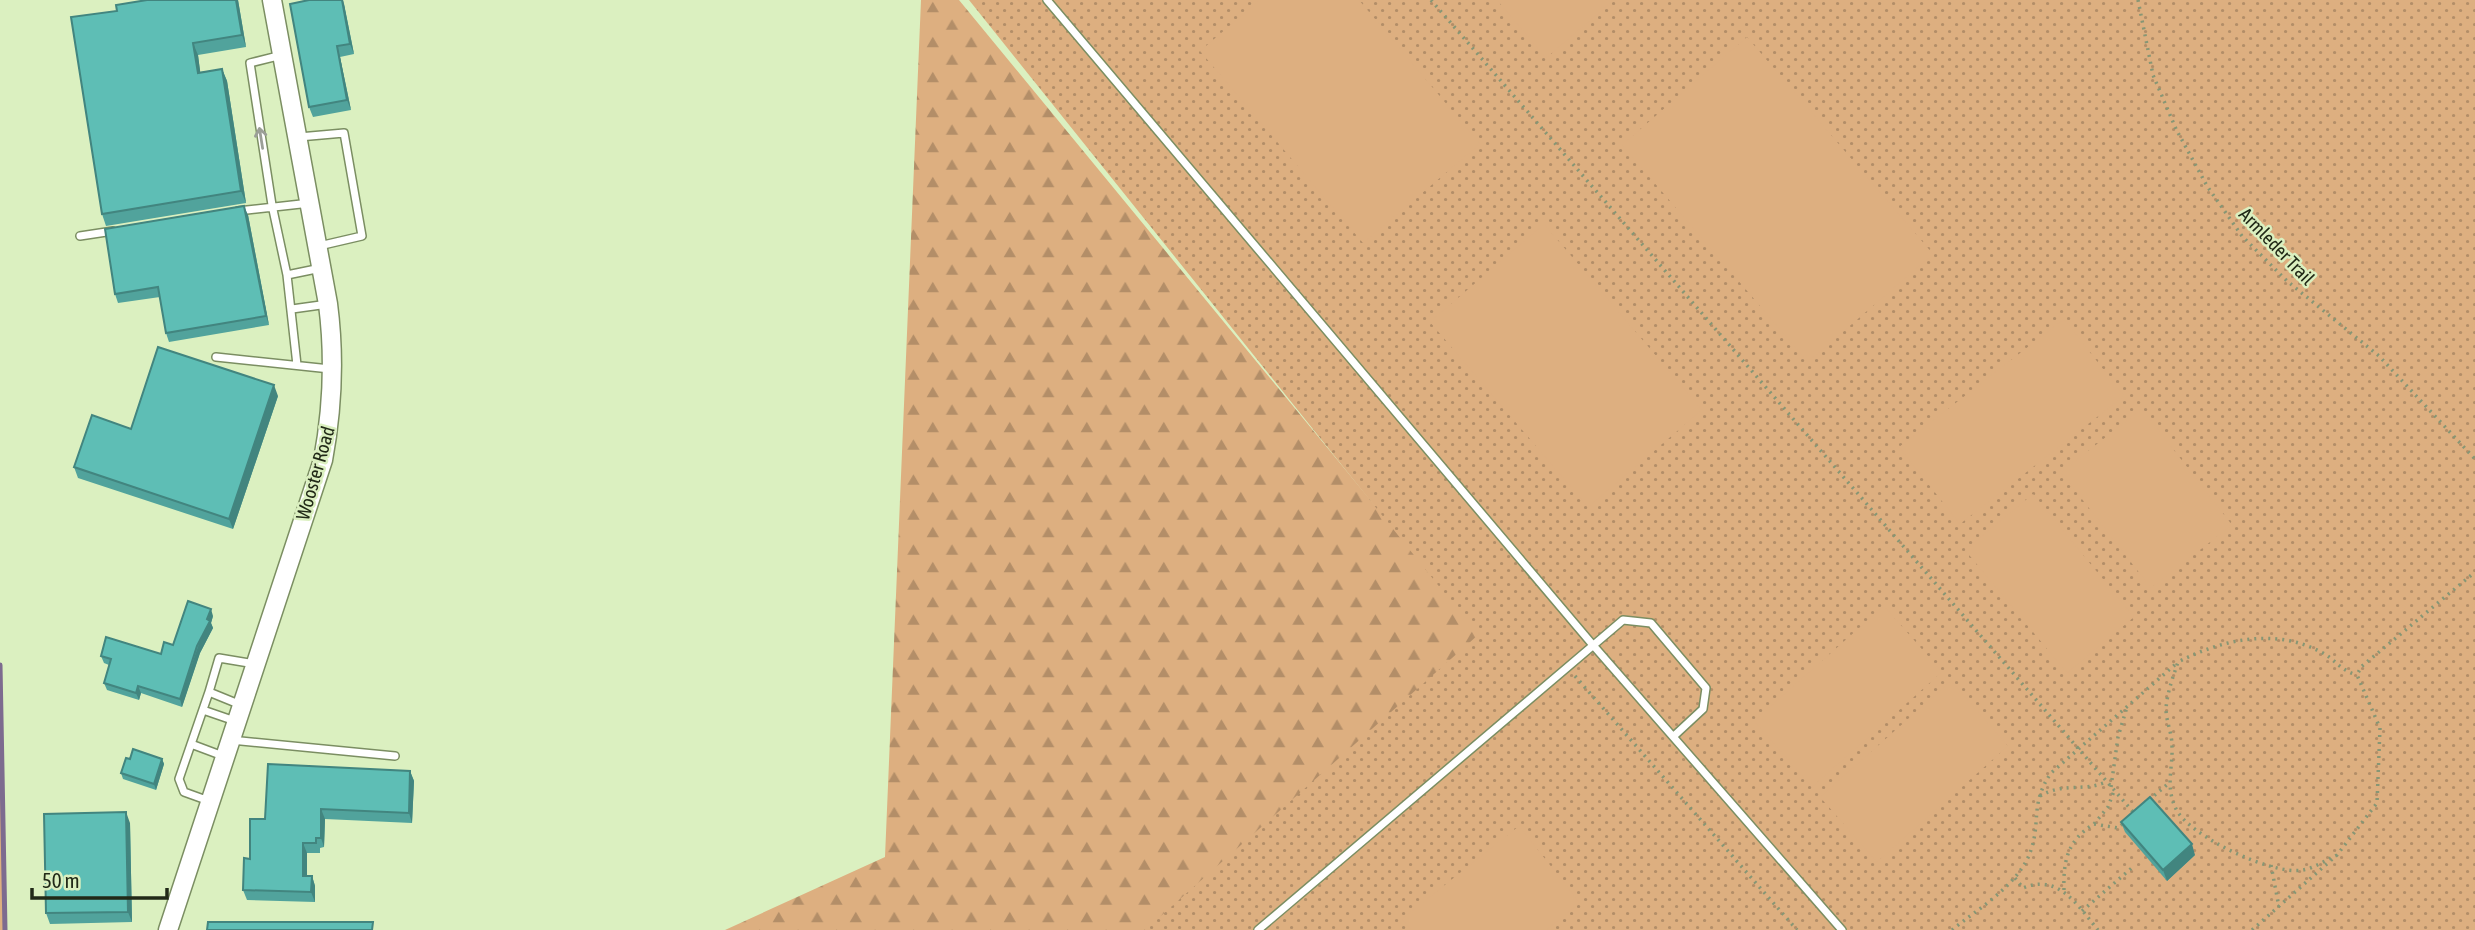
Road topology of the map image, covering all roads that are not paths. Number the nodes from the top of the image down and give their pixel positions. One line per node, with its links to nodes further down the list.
1 (272, 0): 3 (street, Wooster Road)
2 (1053, 2): 18 (lane)
3 (283, 55): 4 (street, Wooster Road); 6 (lane, one-way to 3)
4 (298, 137): 5 (street, Wooster Road); 10 (lane)
5 (311, 203): 6 (lane); 10 (street, Wooster Road)
6 (272, 205): 7 (lane); 12 (lane)
7 (231, 212)
8 (121, 229): 9 (lane)
9 (80, 236)
10 (318, 246): 11 (street, Wooster Road)
11 (322, 268): 12 (lane); 13 (street, Wooster Road)
12 (287, 275): 14 (lane)
13 (328, 304): 14 (lane); 17 (street, Wooster Road)
14 (292, 309): 16 (lane)
15 (216, 357): 16 (lane)
16 (297, 365): 17 (lane)
17 (334, 369): 19 (street, Wooster Road)
18 (1592, 644): 23 (lane); 23 (lane); 29 (lane)
19 (255, 664): 20 (lane); 22 (street, Wooster Road)
20 (209, 692): 21 (lane); 22 (lane)
21 (202, 710): 22 (lane); 24 (lane)
22 (239, 713): 25 (street, Wooster Road)
23 (1675, 735): 30 (lane)
24 (191, 744): 25 (lane); 27 (lane)
25 (228, 748): 26 (lane); 27 (street, Wooster Road)
26 (395, 756)
27 (210, 801): 28 (street, Wooster Road)
28 (168, 930)
29 (1258, 930)
30 (1842, 930)

